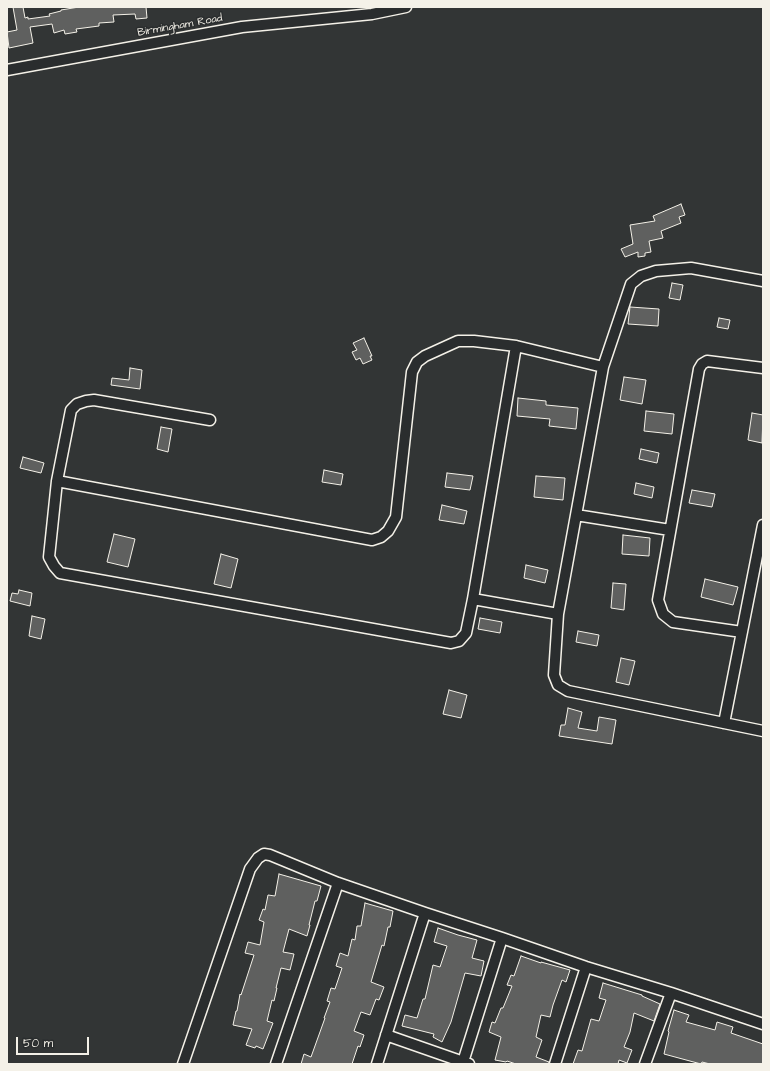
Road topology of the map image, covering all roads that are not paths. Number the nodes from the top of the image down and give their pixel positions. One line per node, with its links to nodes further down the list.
1 (406, 7): 2 (street, Birmingham Road)
2 (7, 70)
3 (763, 281): 5 (street)
4 (516, 346): 5 (street); 8 (street); 13 (street)
5 (603, 367): 9 (street)
6 (763, 368): 11 (street)
7 (210, 420): 8 (street)
8 (57, 481): 13 (street)
9 (576, 515): 11 (street); 14 (street)
10 (763, 525): 12 (street)
11 (670, 530): 15 (street)
12 (760, 553): 15 (street)
13 (473, 599): 14 (street)
14 (558, 614): 16 (street)
15 (742, 632): 16 (street)
16 (724, 723): 17 (street)
17 (763, 731)
18 (338, 884): 19 (street); 26 (street); 27 (street)
19 (425, 913): 20 (street); 24 (street)
20 (502, 938): 21 (street); 25 (street)
21 (586, 968): 22 (street); 29 (street)
22 (671, 993): 23 (street); 30 (street)
23 (763, 1024)
24 (386, 1035): 25 (street); 28 (street)
25 (466, 1063)
26 (183, 1064)
27 (276, 1064)
28 (378, 1064)
29 (555, 1064)
30 (645, 1064)

